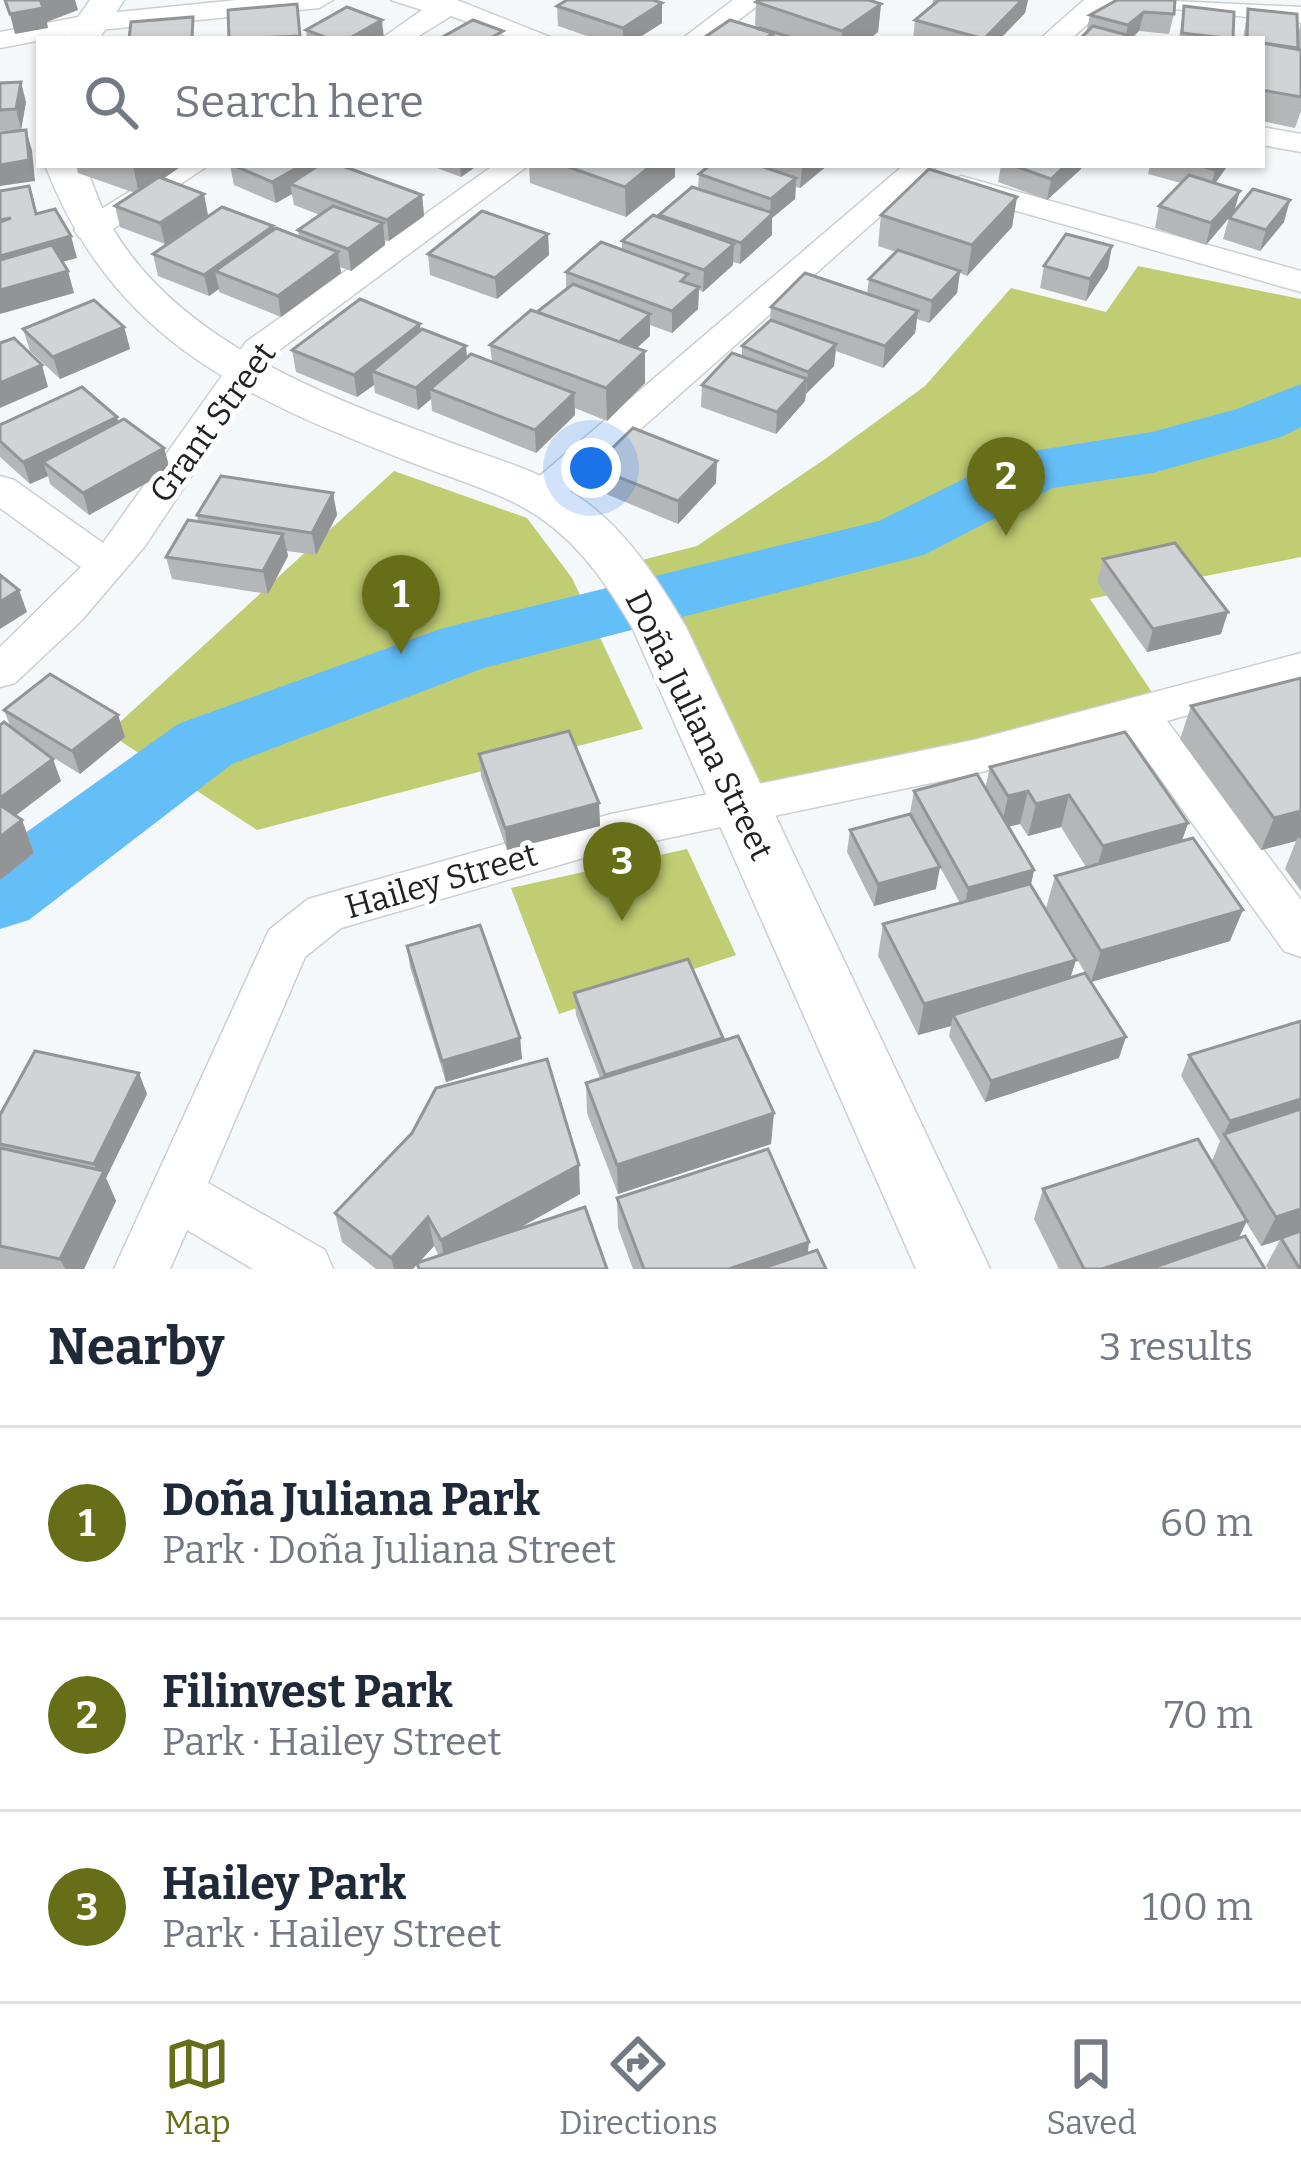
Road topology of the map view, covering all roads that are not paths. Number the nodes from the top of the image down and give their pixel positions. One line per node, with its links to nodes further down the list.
1 (319, 0): 8 (street)
2 (405, 0): 6 (street)
3 (751, 0): 11 (street)
4 (1100, 0): 12 (street)
5 (1166, 0): 7 (street)
6 (448, 6): 9 (street); 10 (street)
7 (1301, 15)
8 (92, 21): 13 (street)
9 (400, 36)
10 (533, 36)
11 (700, 36)
12 (1058, 36)
13 (0, 40)
14 (1265, 136): 15 (street)
15 (1301, 142)
16 (66, 168): 21 (street, Doña Juliana Street)
17 (189, 168): 21 (street)
18 (510, 168): 23 (street, Grant Street)
19 (911, 168): 25 (street)
20 (915, 168): 22 (street)
21 (89, 230): 23 (street, Doña Juliana Street)
22 (1301, 282)
23 (242, 370): 25 (street, Doña Juliana Street); 26 (street, Grant Street)
24 (0, 489): 26 (street)
25 (542, 495): 30 (street, Doña Juliana Street)
26 (107, 566): 28 (street, Grant Street)
27 (1301, 668): 29 (street, Hailey Street)
28 (0, 672)
29 (1137, 713): 30 (street, Hailey Street); 31 (street)
30 (739, 804): 32 (street, Hailey Street); 35 (street, Doña Juliana Street)
31 (1301, 937)
32 (176, 1193): 33 (street, Hailey Street); 34 (street)
33 (142, 1269)
34 (305, 1269)
35 (953, 1269)

